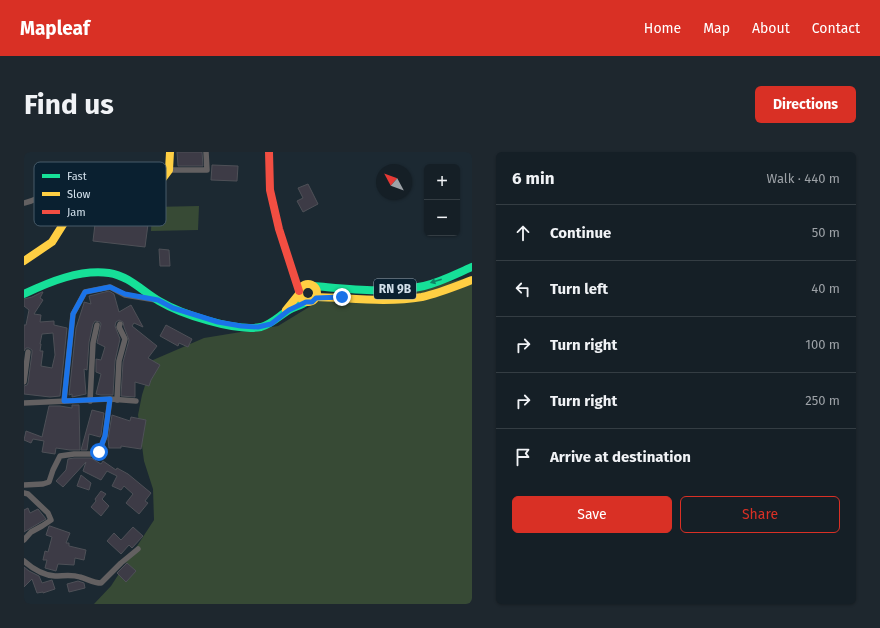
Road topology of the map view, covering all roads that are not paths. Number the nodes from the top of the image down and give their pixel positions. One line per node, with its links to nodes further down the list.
1 (170, 152): 4 (main road)
2 (206, 152): 4 (street)
3 (269, 152): 10 (main road)
4 (169, 170): 5 (main road)
5 (166, 174)
6 (34, 201): 7 (street)
7 (24, 203)
8 (62, 226): 9 (main road)
9 (24, 261)
10 (292, 266): 13 (main road); 14 (main road)
11 (472, 267): 13 (main road, RN 9B, one-way to 13)
12 (472, 280): 16 (main road, RN 9B)
13 (311, 285): 14 (main road); 16 (main road)
14 (299, 292): 18 (main road); 19 (main road)
15 (24, 294): 17 (main road)
16 (316, 298): 18 (main road)
17 (158, 300): 19 (main road); 27 (street)
18 (306, 302): 19 (main road)
19 (282, 315)
20 (120, 324): 26 (street)
21 (96, 325): 25 (street)
22 (28, 352): 23 (street)
23 (24, 382)
24 (110, 399): 25 (street); 26 (street); 30 (street)
25 (90, 400): 27 (street)
26 (117, 400): 28 (street)
27 (64, 401): 29 (street)
28 (136, 401)
29 (24, 403)
30 (24, 485)
31 (24, 493): 32 (street)
32 (24, 540)
33 (138, 550): 34 (street)
34 (24, 561)

